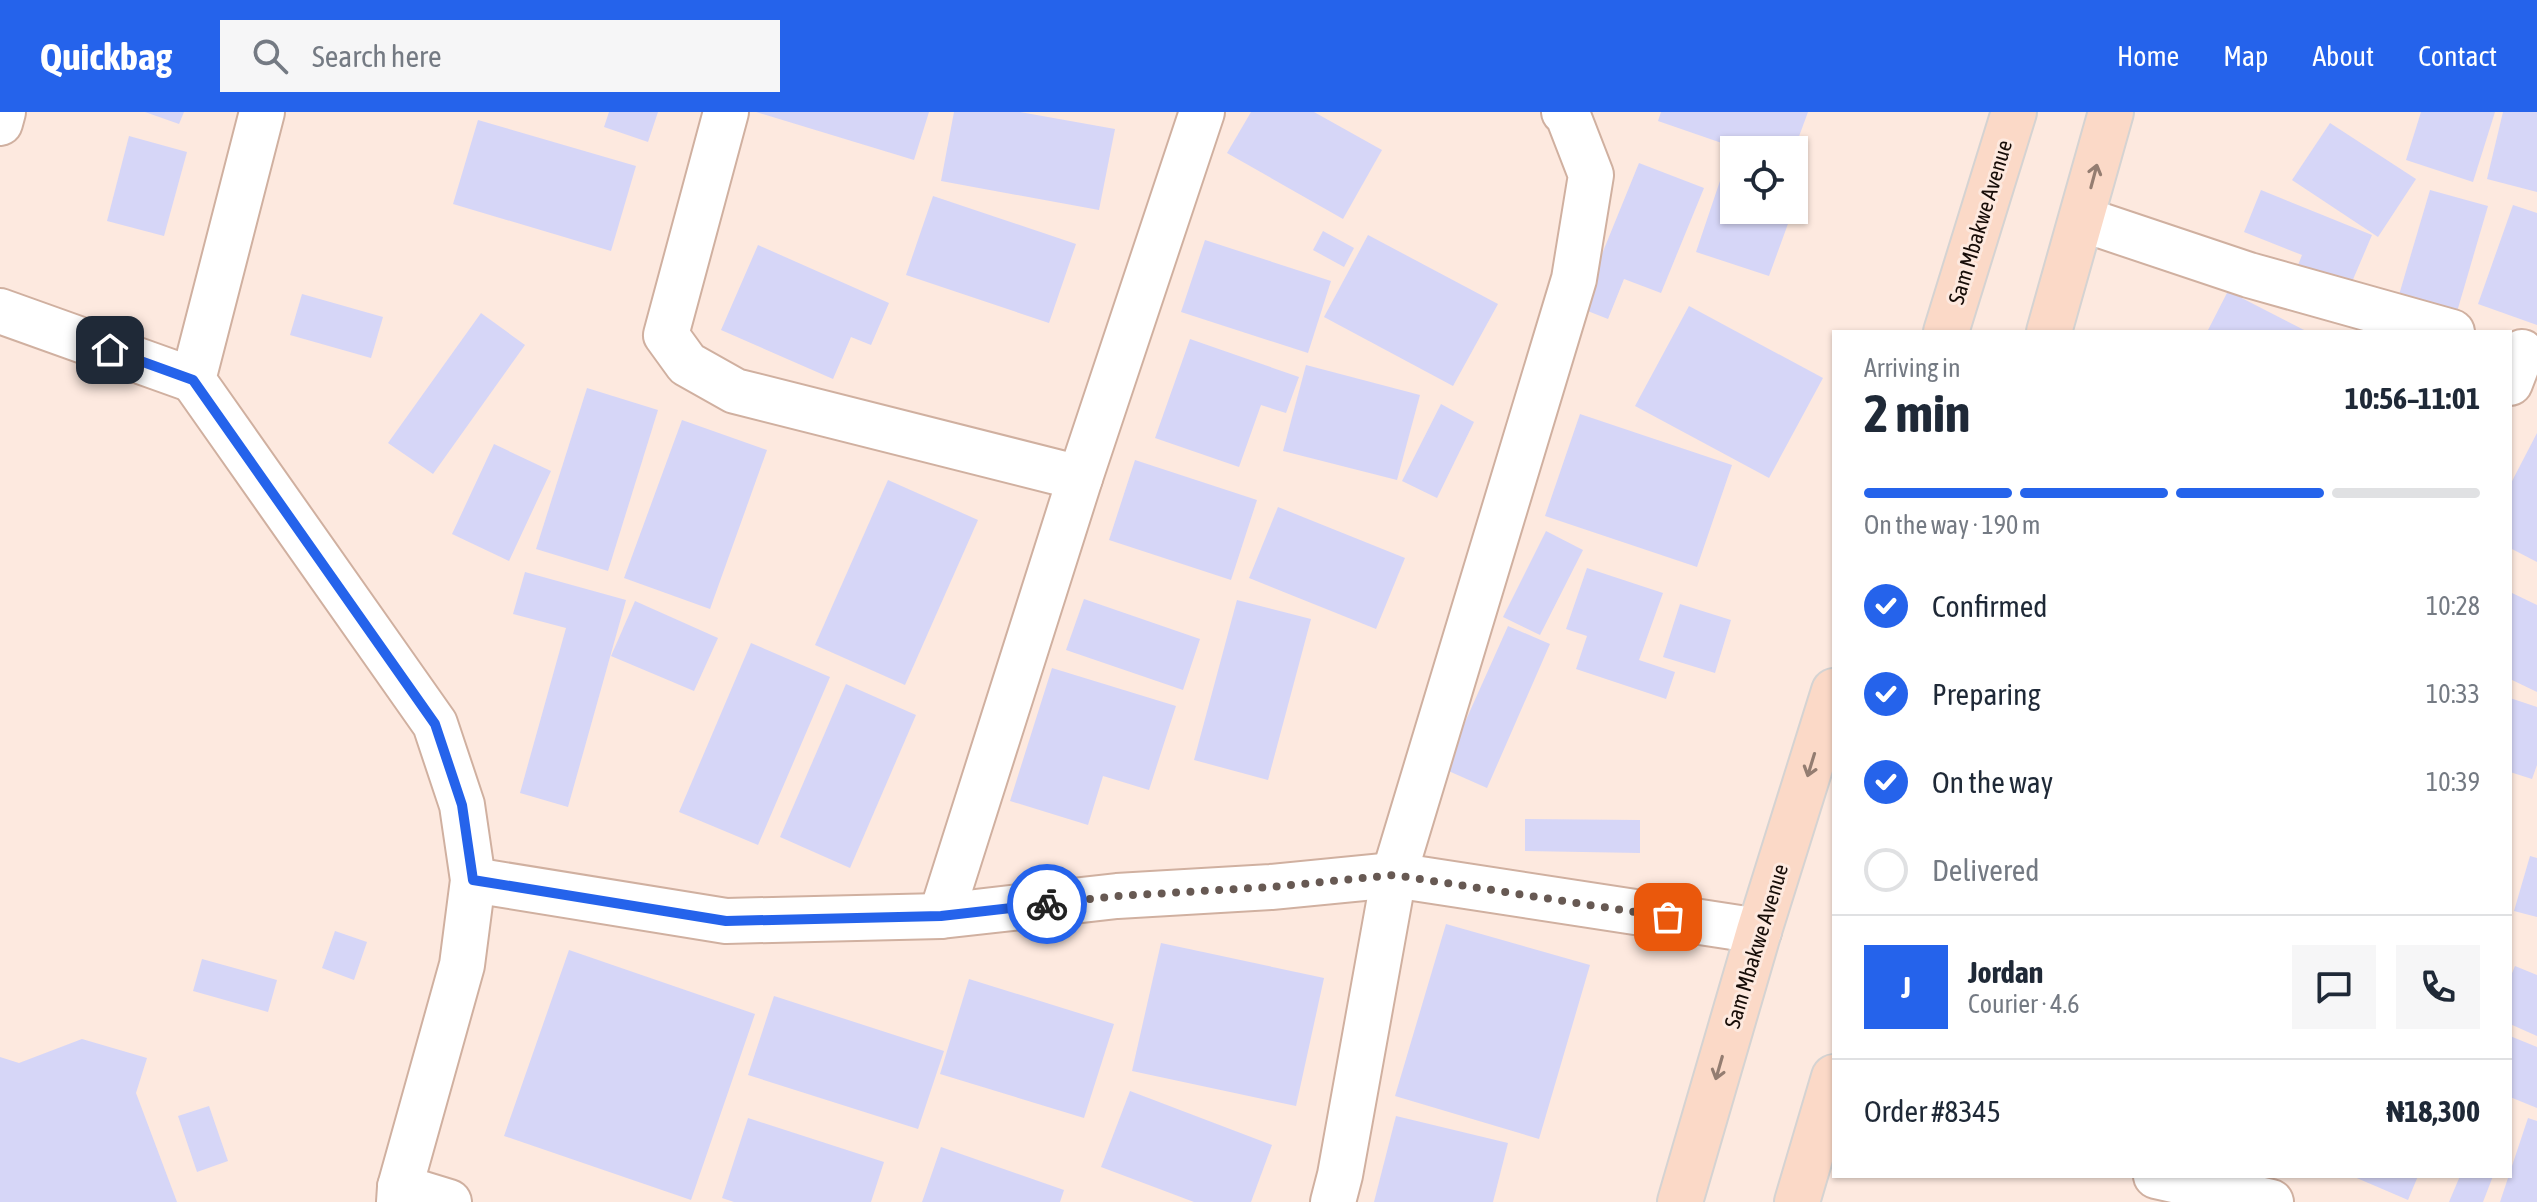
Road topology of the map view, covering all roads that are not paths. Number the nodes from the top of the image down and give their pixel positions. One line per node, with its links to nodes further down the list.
1 (3, 112): 8 (street)
2 (262, 112): 14 (street)
3 (726, 112): 15 (street)
4 (1202, 112): 15 (street)
5 (1564, 112): 17 (street)
6 (2014, 112): 11 (main road, Sam Mbakwe Avenue)
7 (2111, 112): 9 (main road, one-way to 7)
8 (0, 123)
9 (2082, 219): 12 (main road); 13 (street)
10 (0, 311): 14 (street)
11 (1947, 330)
12 (2050, 330)
13 (2445, 330)
14 (193, 380): 18 (street)
15 (1080, 478): 19 (street)
16 (1832, 697): 20 (main road, Sam Mbakwe Avenue, one-way to 20)
17 (1394, 875): 19 (street); 20 (street); 26 (street)
18 (473, 880): 19 (street); 24 (street)
19 (941, 916)
20 (1759, 931): 27 (main road, Sam Mbakwe Avenue, one-way to 27)
21 (1832, 1094): 28 (main road)
22 (2169, 1178): 23 (street)
23 (2254, 1191)
24 (400, 1195): 25 (street)
25 (449, 1202)
26 (1333, 1202)
27 (1680, 1202)
28 (1797, 1202)

